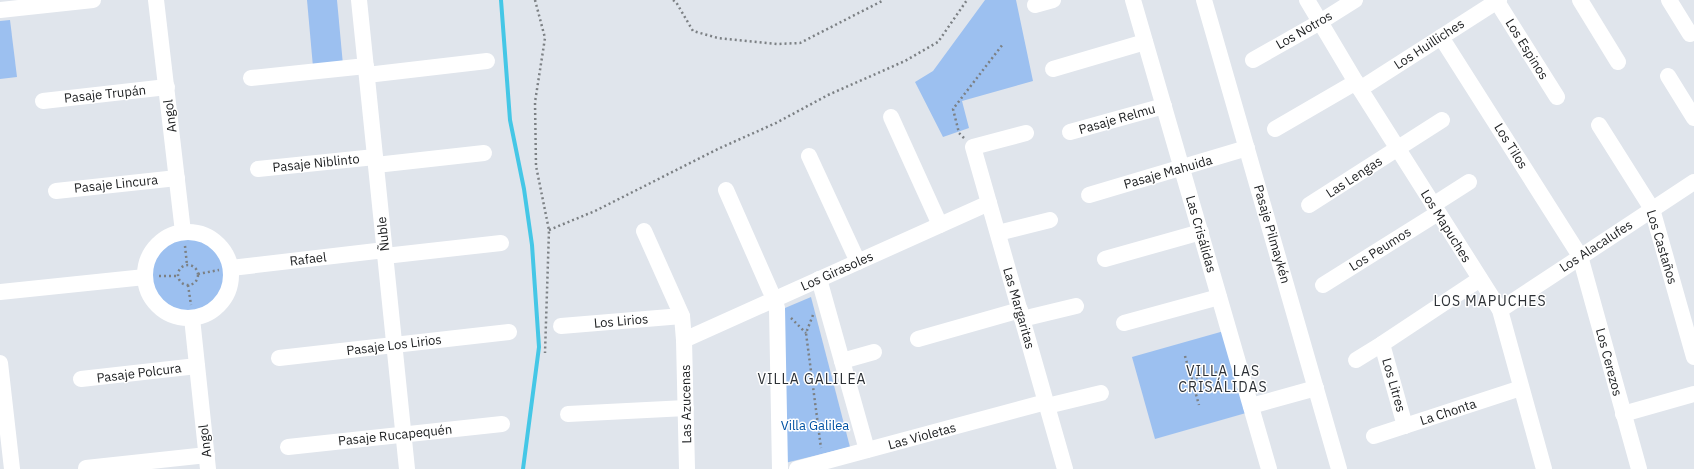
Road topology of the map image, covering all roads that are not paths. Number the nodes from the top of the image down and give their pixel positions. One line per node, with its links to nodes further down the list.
1 (92, 0): 12 (street)
2 (156, 0): 27 (street, Angol)
3 (359, 0): 23 (street, Ñuble)
4 (1053, 0): 13 (street)
5 (1133, 0): 18 (street, Las Crisálidas)
6 (1204, 0): 38 (street, Pasaje Pilmaykén)
7 (1307, 0): 15 (street, Los Mapuches)
8 (1355, 0): 15 (street, Los Notros)
9 (1497, 0): 17 (street, Los Huilliches); 28 (street, Los Espinos)
10 (1580, 0): 21 (street)
11 (1669, 0): 16 (street)
12 (57, 2): 14 (street)
13 (1035, 5)
14 (0, 10)
15 (1320, 22): 19 (street, Los Notros); 26 (street, Los Mapuches)
16 (1690, 34)
17 (1441, 37): 26 (street, Los Huilliches); 63 (street, Los Tilos)
18 (1145, 42): 22 (street); 30 (street, Las Crisálidas)
19 (1253, 60)
20 (487, 61): 23 (street)
21 (1618, 62)
22 (1053, 69)
23 (366, 71): 25 (street); 42 (street, Ñuble)
24 (1668, 76): 32 (street)
25 (251, 78)
26 (1358, 85): 35 (street, Los Huilliches); 39 (street, Los Mapuches)
27 (167, 87): 29 (street, Pasaje Trupán); 45 (street, Angol)
28 (1557, 97)
29 (44, 101)
30 (1164, 106): 37 (street, Pasaje Relmu); 43 (street, Las Crisálidas)
31 (891, 117): 56 (street)
32 (1694, 118)
33 (1442, 120): 39 (street, Las Lengas)
34 (1599, 125): 54 (street, Los Castaños)
35 (1275, 129)
36 (1026, 132): 51 (street, Las Margaritas)
37 (1070, 132)
38 (1247, 148): 43 (street, Pasaje Mahuida); 95 (street, Pasaje Pilmaykén)
39 (1398, 149): 52 (street, Las Lengas); 53 (street, Los Mapuches)
40 (484, 153): 42 (street, Pasaje Niblinto)
41 (809, 156): 65 (street)
42 (375, 161): 44 (street, Pasaje Niblinto); 62 (street, Ñuble)
43 (1182, 168): 50 (street, Pasaje Mahuida); 59 (street, Las Crisálidas)
44 (258, 169)
45 (177, 178): 49 (street, Pasaje Lincura); 58 (street, Angol)
46 (1469, 182): 53 (street, Los Peumos)
47 (1694, 182): 54 (street, Los Alacalufes)
48 (726, 190): 73 (street)
49 (56, 191)
50 (1089, 195)
51 (989, 203): 56 (street, Los Girasoles); 60 (street, Las Margaritas)
52 (1309, 205)
53 (1435, 209): 69 (street, Los Mapuches); 70 (street, Los Peumos)
54 (1652, 209): 63 (street, Los Alacalufes); 87 (street, Los Castaños)
55 (1050, 220): 60 (street)
56 (940, 225): 65 (street, Los Girasoles)
57 (644, 230): 77 (street, Las Azucenas)
58 (183, 232): 66 (street); 67 (street)
59 (1201, 232): 64 (street); 72 (street, Las Crisálidas)
60 (998, 233): 76 (street, Las Margaritas)
61 (501, 243): 62 (street, Rafael)
62 (385, 253): 66 (street, Rafael); 85 (street, Ñuble)
63 (1580, 256): 75 (street, Los Alacalufes); 103 (street, Los Cerezos)
64 (1105, 259)
65 (858, 262): 68 (street, Los Girasoles)
66 (231, 268): 78 (street)
67 (145, 277): 71 (street); 78 (street)
68 (820, 279): 73 (street, Los Girasoles); 90 (street)
69 (1480, 279): 75 (street, Los Mapuches); 84 (street)
70 (1323, 285)
71 (0, 292)
72 (1219, 297): 79 (street); 100 (street, Las Crisálidas)
73 (774, 299): 83 (street, Los Girasoles); 116 (street)
74 (1076, 306): 76 (street)
75 (1500, 310): 96 (street, Los Mapuches)
76 (1021, 314): 82 (street); 99 (street, Las Margaritas)
77 (682, 316): 80 (street, Los Lirios); 83 (street, Las Azucenas)
78 (192, 318): 92 (street, Angol)
79 (1124, 323)
80 (561, 326)
81 (508, 332): 85 (street, Pasaje Los Lirios)
82 (918, 339)
83 (684, 340): 101 (street, Las Azucenas)
84 (1382, 344): 89 (street); 105 (street, Los Litres)
85 (394, 345): 88 (street, Pasaje Los Lirios); 106 (street, Ñuble)
86 (874, 352): 90 (street)
87 (1694, 357)
88 (279, 358)
89 (1356, 360)
90 (842, 361): 109 (street)
91 (0, 363): 94 (street)
92 (197, 366): 93 (street, Pasaje Polcura); 110 (street, Angol)
93 (81, 379)
94 (1, 387): 113 (street)
95 (1316, 388): 100 (street); 120 (street, Pasaje Pilmaykén)
96 (1521, 388): 105 (street, La Chonta); 121 (street, Los Mapuches)
97 (1101, 393): 99 (street, Las Violetas)
98 (1694, 394): 103 (street)
99 (1047, 404): 109 (street, Las Violetas); 118 (street, Las Margaritas)
100 (1251, 406): 119 (street, Las Crisálidas)
101 (686, 408): 102 (street); 115 (street, Las Azucenas)
102 (568, 414)
103 (1624, 414): 122 (street, Los Cerezos)
104 (502, 424): 106 (street, Pasaje Rucapequén)
105 (1405, 426): 107 (street, La Chonta)
106 (403, 434): 108 (street, Pasaje Rucapequén); 114 (street, Ñuble)
107 (1374, 436)
108 (288, 447)
109 (867, 450): 111 (street, Las Violetas)
110 (208, 462): 112 (street)
111 (828, 465): 117 (street, Las Violetas)
112 (86, 468)
113 (12, 469)
114 (407, 469)
115 (687, 469)
116 (780, 469)
117 (797, 469)
118 (1065, 469)
119 (1268, 469)
120 (1339, 469)
121 (1544, 469)
122 (1639, 469)

